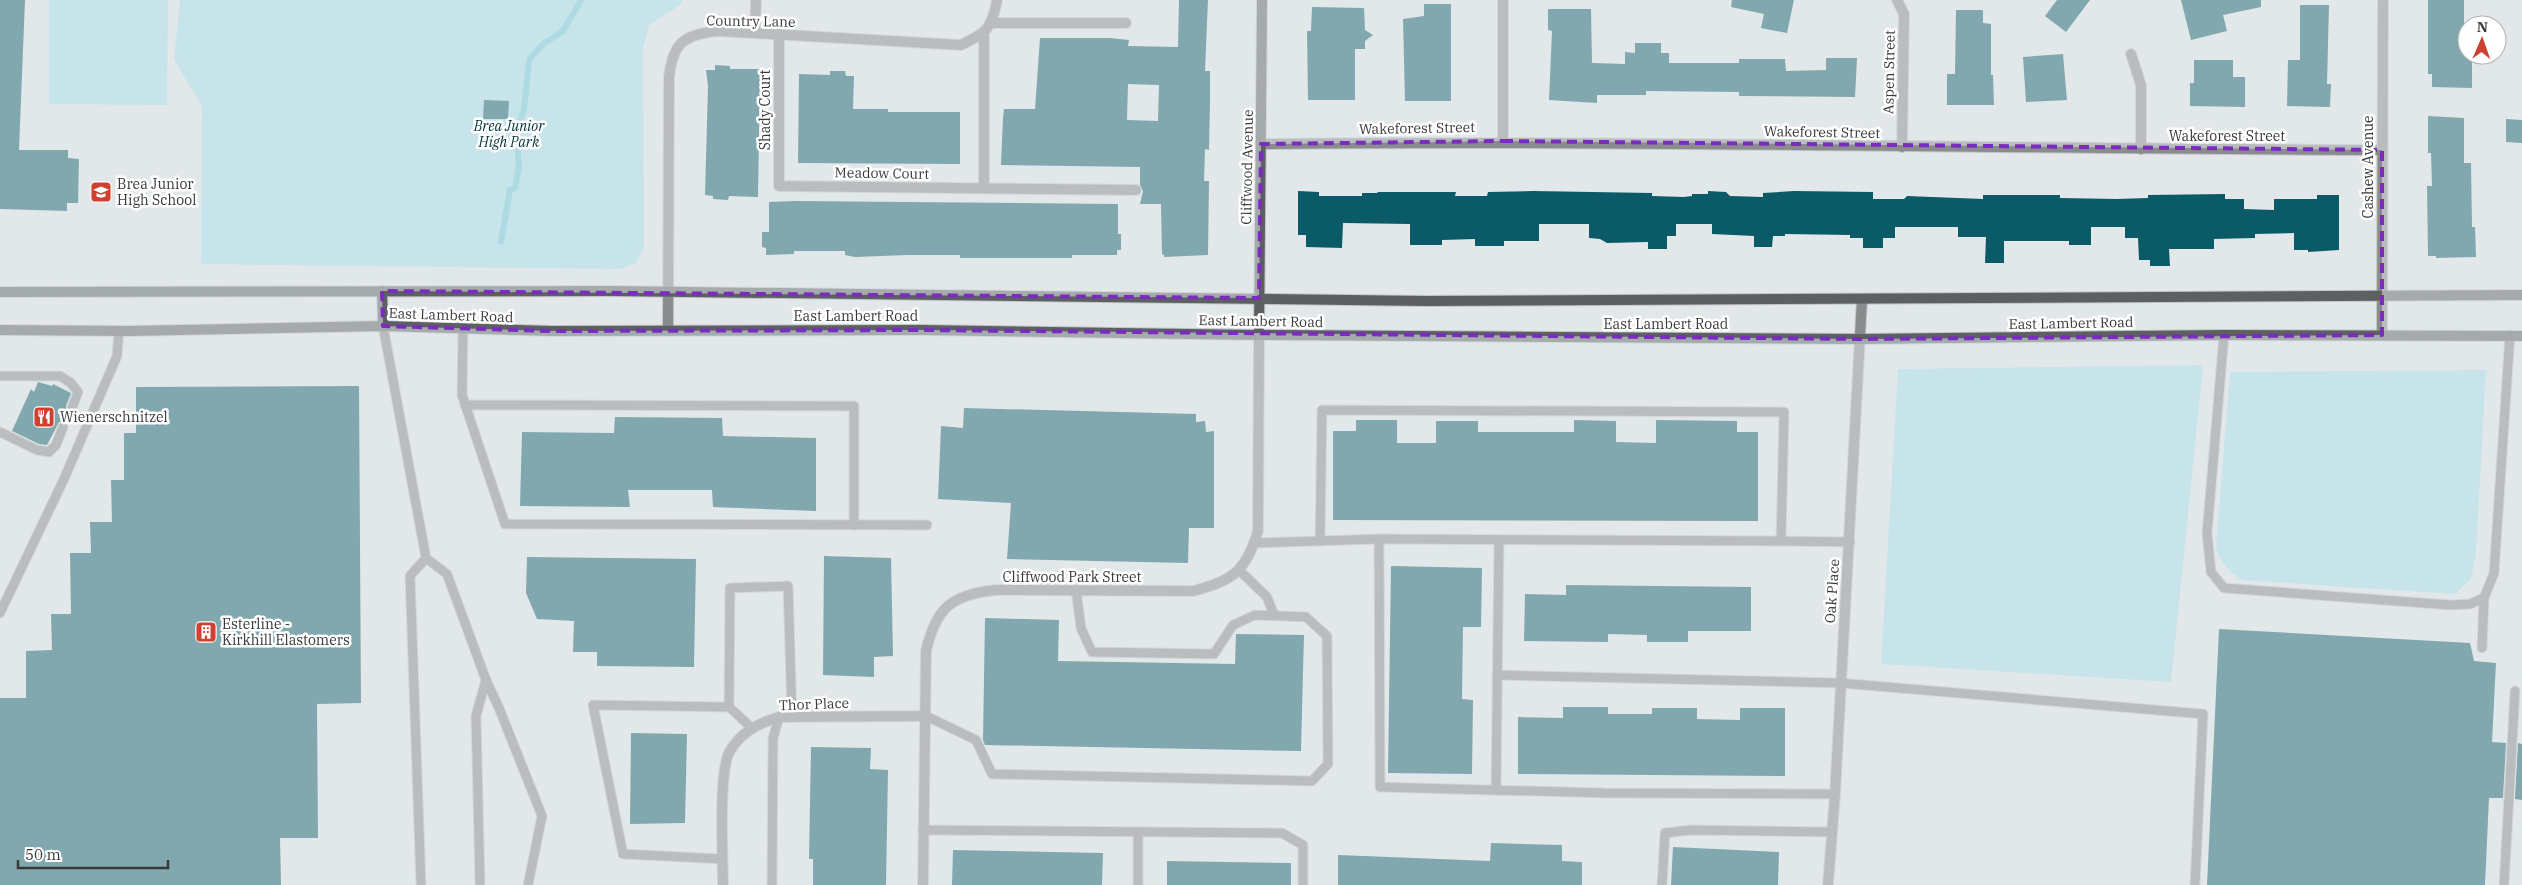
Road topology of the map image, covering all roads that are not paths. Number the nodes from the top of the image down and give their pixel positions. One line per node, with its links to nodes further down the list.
1 (756, 0): 9 (street)
2 (997, 0): 7 (street)
3 (1262, 0): 14 (main road, Cliffwood Avenue)
4 (1503, 0): 13 (street)
5 (1897, 0): 15 (street, Aspen Street)
6 (2384, 0): 17 (street, Cashew Avenue)
7 (990, 23): 8 (street); 11 (street)
8 (1126, 23)
9 (755, 33): 10 (street, Country Lane); 23 (street, Country Lane)
10 (779, 34): 11 (street, Country Lane); 18 (street, Shady Court)
11 (984, 34): 19 (street)
12 (2131, 54): 16 (street)
13 (1503, 141): 14 (street, Wakeforest Street); 15 (street, Wakeforest Street)
14 (1261, 144): 26 (main road, Cliffwood Avenue)
15 (1902, 147): 16 (street, Wakeforest Street)
16 (2141, 149): 17 (street, Wakeforest Street)
17 (2382, 150): 25 (street, Cashew Avenue)
18 (779, 186): 19 (street, Meadow Court)
19 (984, 188): 20 (street, Meadow Court)
20 (1136, 190)
21 (382, 291): 22 (main road, East Lambert Road); 23 (main road, East Lambert Road); 28 (main road)
22 (0, 292)
23 (668, 292): 26 (main road, East Lambert Road); 32 (street, Country Lane)
24 (2522, 295): 25 (main road, East Lambert Road)
25 (2382, 296): 27 (main road, East Lambert Road); 35 (street, Cashew Avenue)
26 (1259, 298): 27 (main road, East Lambert Road); 33 (main road, Cliffwood Avenue)
27 (1862, 299): 38 (street, Oak Place)
28 (383, 326): 29 (main road, East Lambert Road); 31 (main road, East Lambert Road); 52 (lane)
29 (462, 328): 32 (main road, East Lambert Road); 40 (lane)
30 (0, 330): 31 (main road, East Lambert Road)
31 (118, 331): 56 (lane)
32 (668, 331): 33 (main road, East Lambert Road)
33 (1259, 335): 38 (main road, East Lambert Road); 51 (street, Cliffwood Park Street)
34 (2224, 335): 35 (main road, East Lambert Road); 38 (main road, East Lambert Road); 55 (lane)
35 (2382, 335): 36 (main road, East Lambert Road)
36 (2510, 335): 37 (main road, East Lambert Road); 55 (lane)
37 (2522, 336)
38 (1861, 339): 50 (street, Oak Place)
39 (0, 376): 41 (lane)
40 (465, 405): 44 (lane); 44 (lane)
41 (72, 408)
42 (63, 427): 43 (lane)
43 (0, 432)
44 (854, 525): 45 (lane)
45 (927, 526)
46 (1379, 539): 47 (lane); 48 (lane); 68 (lane)
47 (1499, 540): 49 (lane); 59 (lane)
48 (1320, 541): 49 (lane); 51 (lane)
49 (1780, 541): 50 (lane)
50 (1850, 542): 61 (street, Oak Place)
51 (1254, 543): 53 (street, Cliffwood Park Street)
52 (426, 558): 60 (lane); 74 (lane)
53 (1240, 572): 54 (street, Cliffwood Park Street); 57 (lane)
54 (1076, 590): 57 (lane); 65 (street, Cliffwood Park Street)
55 (2484, 598): 58 (lane)
56 (0, 613)
57 (1274, 615): 65 (lane)
58 (2482, 648)
59 (1497, 675): 61 (lane); 68 (lane)
60 (486, 680): 75 (lane); 76 (lane)
61 (1840, 683): 69 (street, Oak Place); 84 (lane)
62 (2514, 691): 85 (lane)
63 (729, 707): 64 (lane); 67 (lane); 73 (lane)
64 (792, 716): 65 (street, Thor Place); 66 (street, Thor Place)
65 (926, 716): 70 (street, Cliffwood Park Street)
66 (779, 717): 67 (street, Thor Place); 78 (lane)
67 (752, 728): 73 (street, Thor Place)
68 (1496, 790): 69 (lane)
69 (1835, 794): 71 (street, Oak Place)
70 (923, 830): 72 (lane); 79 (street, Cliffwood Park Street)
71 (1831, 832): 82 (lane); 83 (street, Oak Place)
72 (1138, 833): 80 (lane); 81 (lane)
73 (723, 859): 77 (street, Thor Place)
74 (422, 885)
75 (480, 885)
76 (528, 885)
77 (723, 885)
78 (772, 885)
79 (923, 885)
80 (1138, 885)
81 (1303, 885)
82 (1662, 885)
83 (1828, 885)
84 (2195, 885)
85 (2504, 885)

